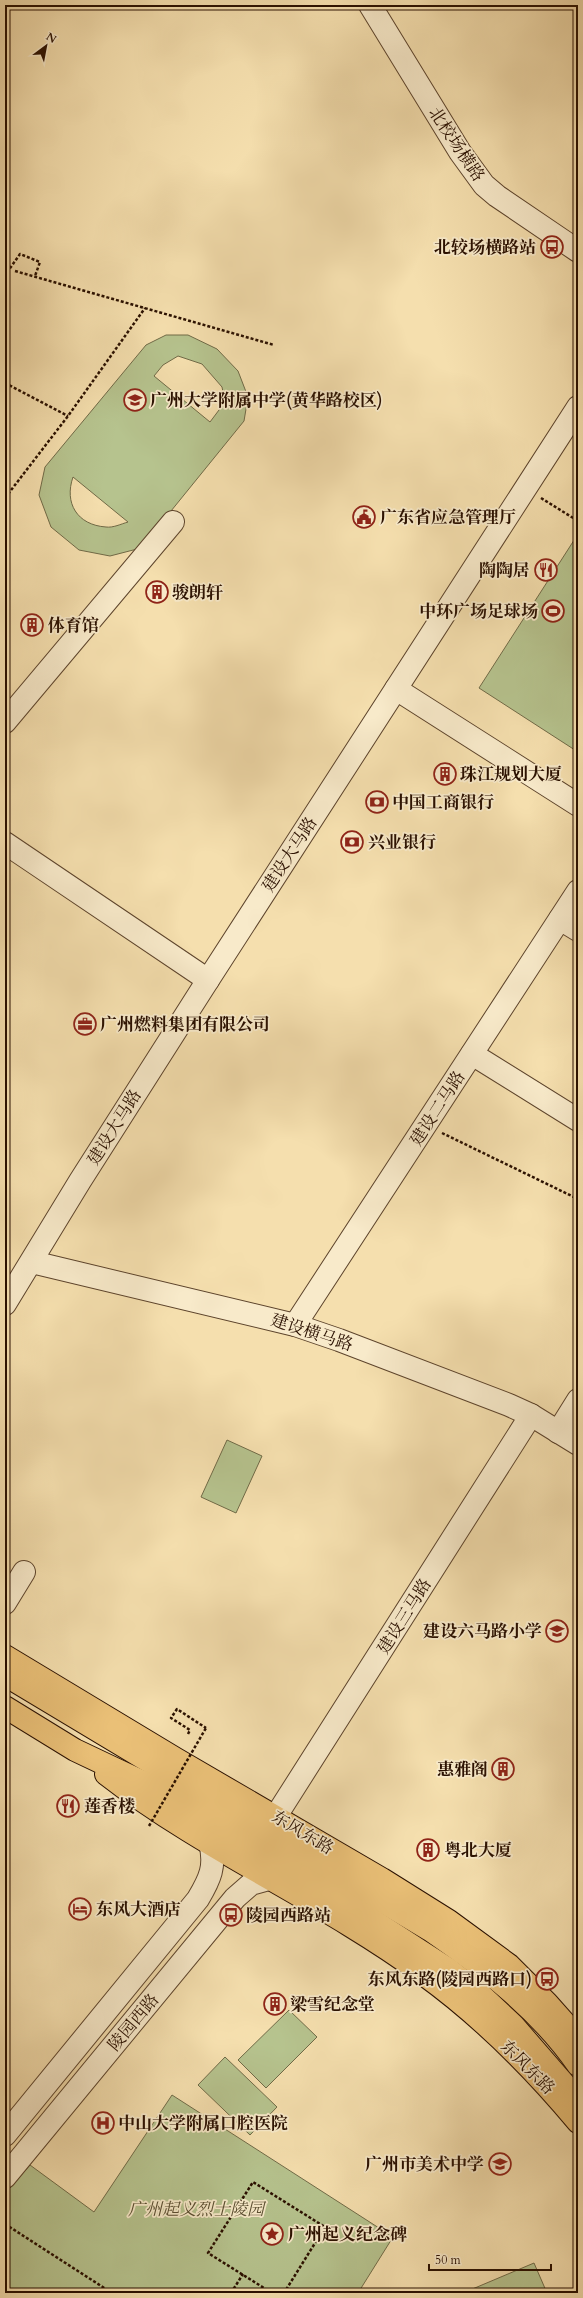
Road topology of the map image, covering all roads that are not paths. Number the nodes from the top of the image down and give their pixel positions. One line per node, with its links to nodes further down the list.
1 (370, 5): 2 (street, 北校场横路)
2 (578, 251)
3 (578, 407): 5 (street, 建设大马路)
4 (173, 522): 6 (street)
5 (396, 689): 7 (street); 11 (street, 建设大马路)
6 (5, 722)
7 (578, 805)
8 (5, 843): 11 (street)
9 (578, 891): 10 (street, 建设二马路)
10 (569, 925): 12 (street, 建设二马路)
11 (208, 980): 14 (street, 建设大马路)
12 (472, 1054): 13 (street); 16 (street, 建设二马路)
13 (578, 1120)
14 (32, 1262): 15 (street, 建设大马路); 16 (street, 建设横马路)
15 (5, 1304)
16 (295, 1325): 18 (street, 建设横马路)
17 (578, 1400): 19 (street)
18 (531, 1415): 19 (street, 建设横马路); 27 (street, 建设三马路)
19 (558, 1432): 20 (street, 建设横马路)
20 (578, 1444)
21 (24, 1572): 22 (street)
22 (5, 1603)
23 (5, 1656): 27 (main road, 东风东路)
24 (5, 1675): 33 (main road, 东风东路)
25 (5, 1707): 26 (main road, 东风东路)
26 (75, 1750): 28 (main road, 东风东路); 34 (main road, 东风东路)
27 (276, 1816): 32 (main road, 东风东路)
28 (210, 1843): 29 (main road, 东风东路); 30 (street, 陵园西路)
29 (269, 1879): 31 (street, 陵园西路); 35 (main road, 东风东路)
30 (201, 1894): 31 (street); 36 (street, 陵园西路)
31 (225, 1910): 37 (street, 陵园西路)
32 (578, 2038)
33 (578, 2065)
34 (578, 2100)
35 (578, 2122)
36 (5, 2135)
37 (5, 2177)

